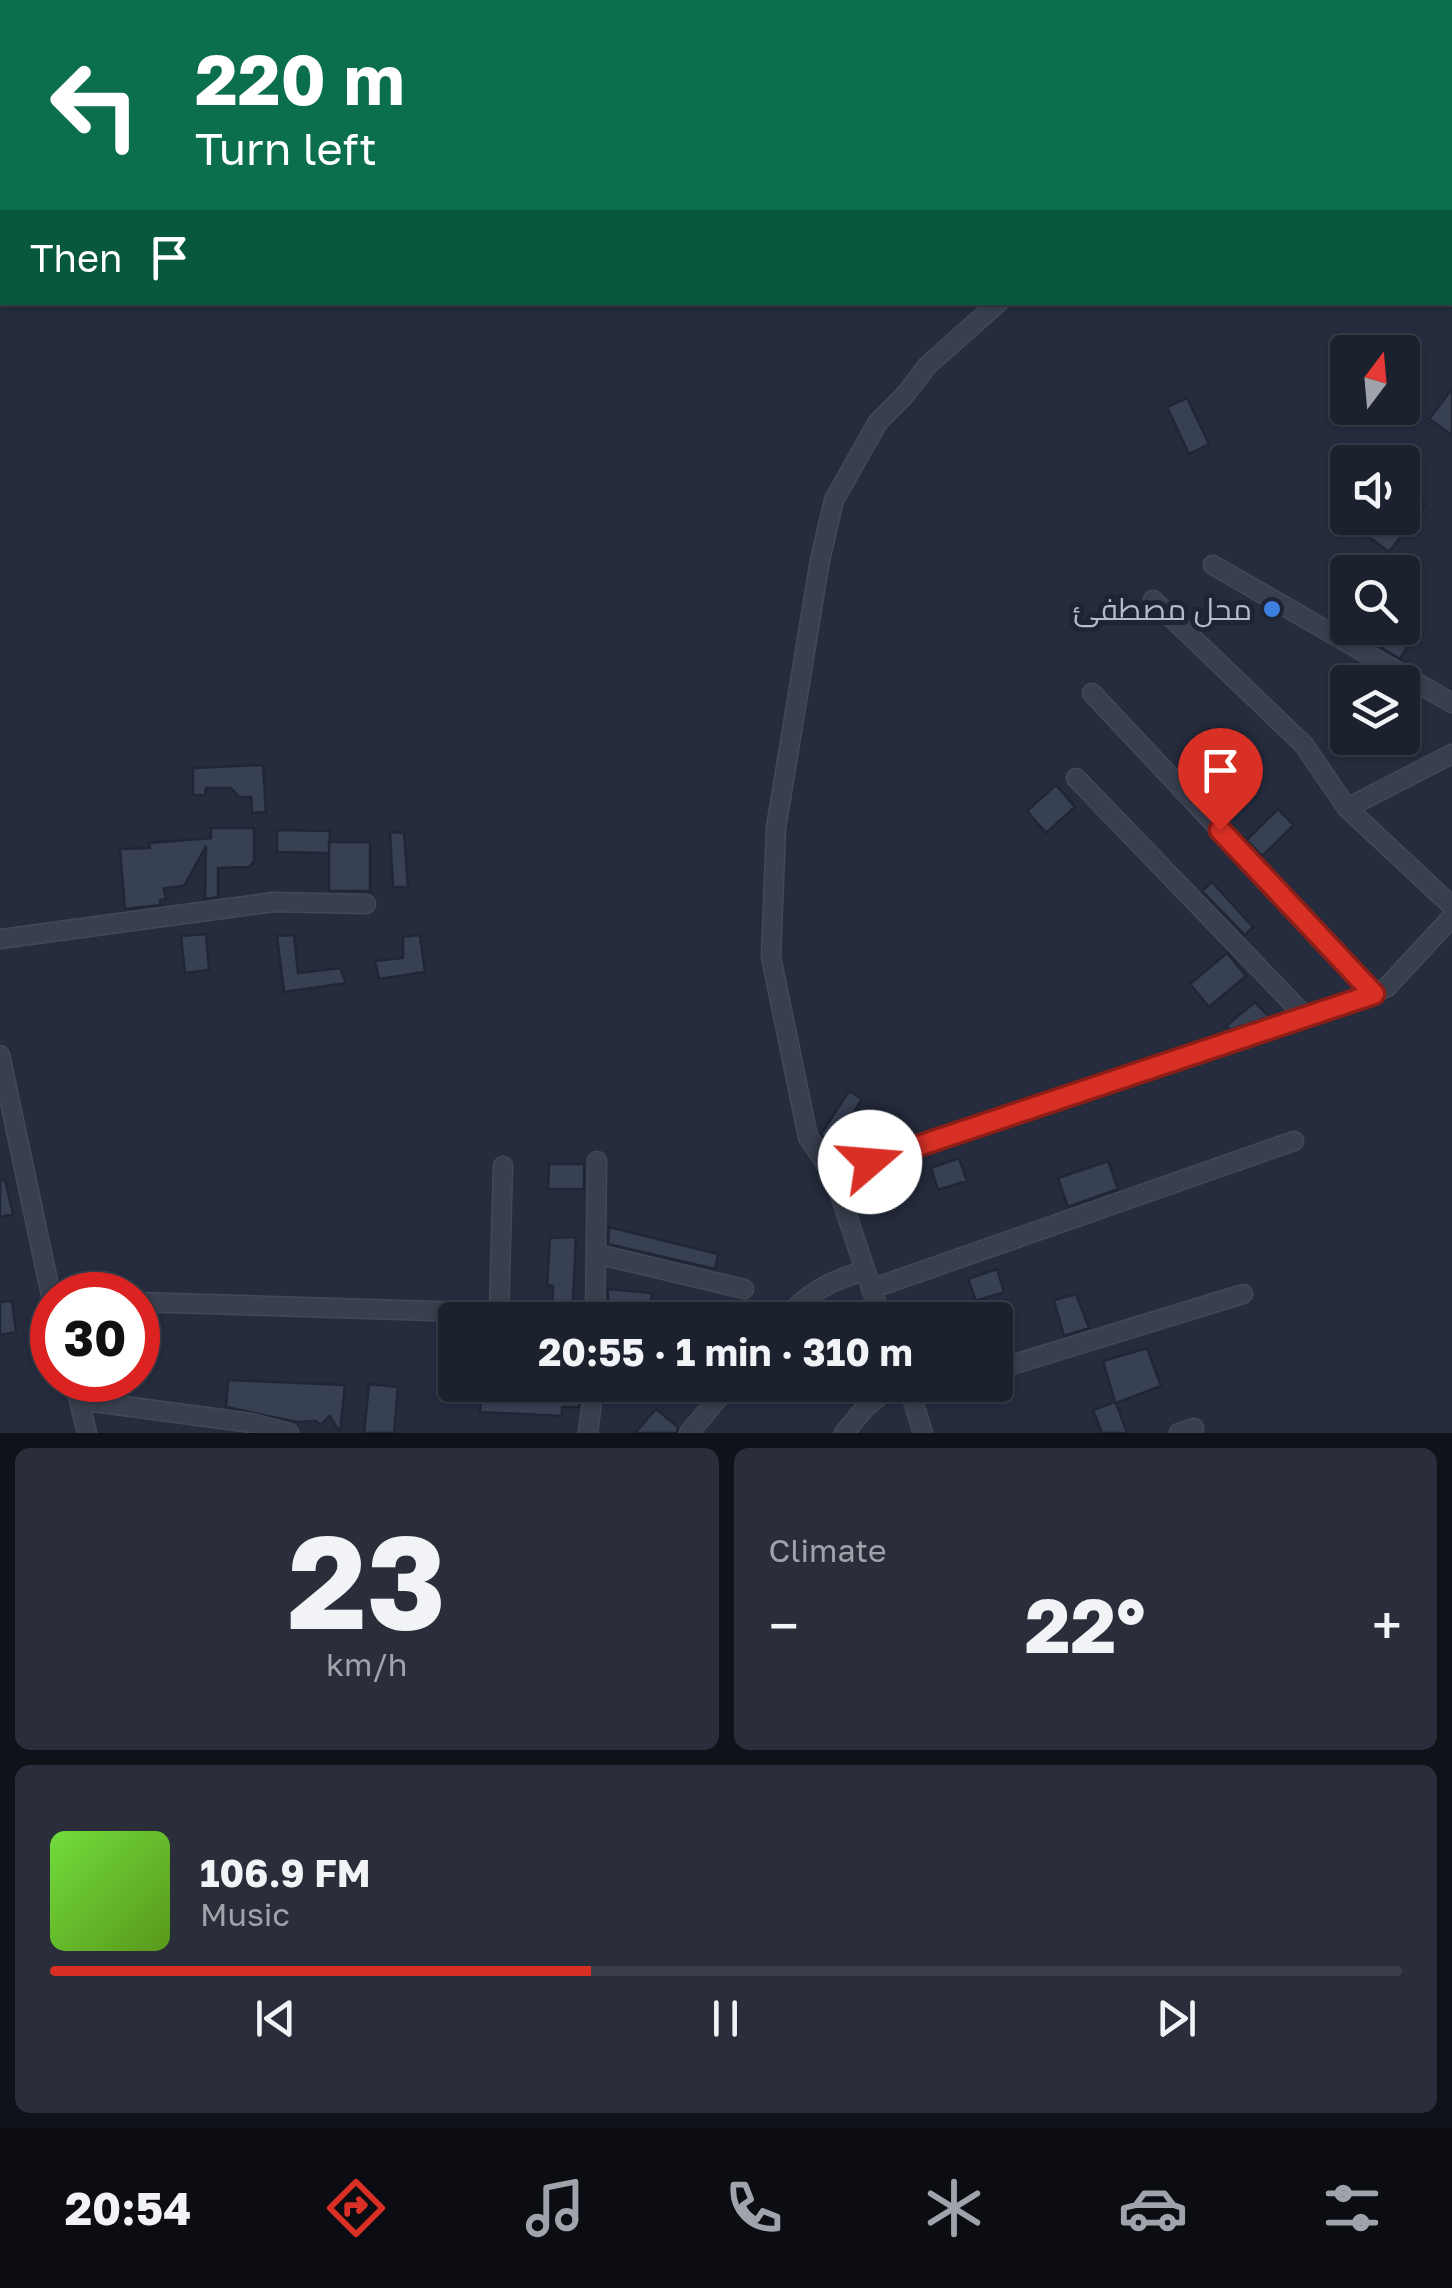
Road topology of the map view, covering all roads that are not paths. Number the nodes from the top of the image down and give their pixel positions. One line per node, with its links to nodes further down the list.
1 (996, 305): 19 (street)
2 (1213, 564): 5 (street)
3 (1153, 600): 8 (street)
4 (1092, 693): 13 (street)
5 (1452, 703)
6 (1452, 754): 8 (street)
7 (1076, 778): 14 (street)
8 (1347, 808): 10 (street)
9 (366, 904): 12 (street)
10 (1452, 906)
11 (1452, 916): 13 (street)
12 (0, 939)
13 (1374, 994): 14 (street)
14 (1307, 1018): 19 (street)
15 (0, 1055): 21 (street)
16 (1294, 1141): 22 (street)
17 (597, 1162): 20 (street)
18 (503, 1166): 28 (street)
19 (834, 1174): 22 (street)
20 (597, 1254): 23 (street); 25 (street)
21 (46, 1272)
22 (868, 1280): 26 (street); 27 (street)
23 (744, 1289)
24 (1243, 1294): 29 (street)
25 (596, 1302)
26 (803, 1302)
27 (876, 1302)
28 (160, 1303)
29 (1013, 1364)
30 (79, 1402): 36 (street)
31 (94, 1402): 37 (street)
32 (592, 1402): 38 (street)
33 (715, 1402): 39 (street)
34 (873, 1402): 40 (street)
35 (914, 1402): 41 (street)
36 (87, 1433)
37 (289, 1433)
38 (588, 1433)
39 (689, 1433)
40 (844, 1433)
41 (924, 1433)

